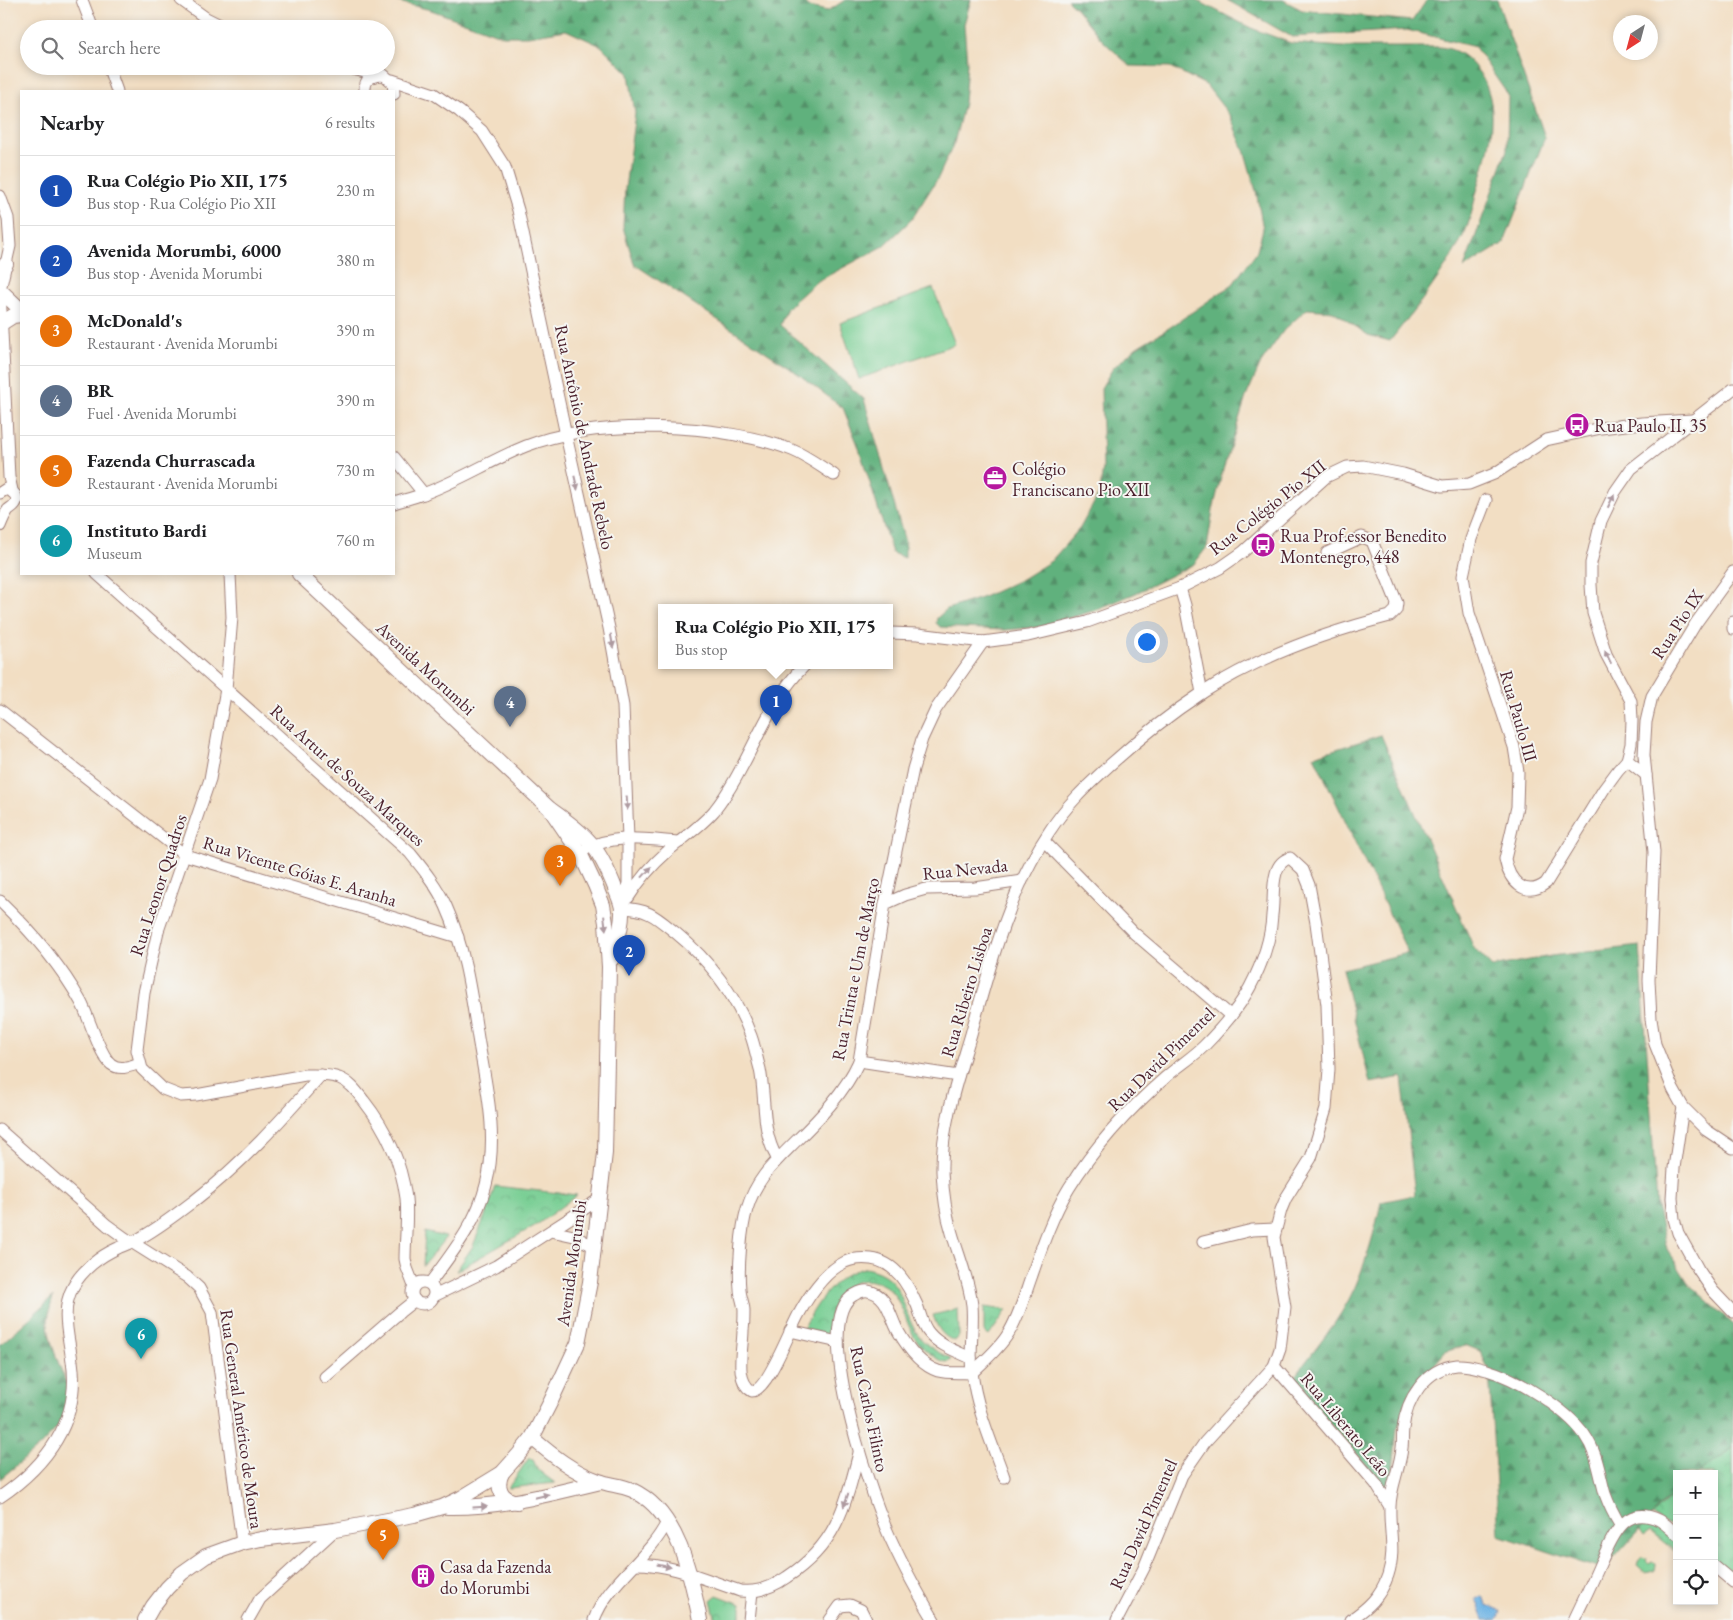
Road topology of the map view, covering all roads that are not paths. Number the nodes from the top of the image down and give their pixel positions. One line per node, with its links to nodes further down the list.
1 (82, 0): 3 (street)
2 (181, 0): 4 (street)
3 (90, 20)
4 (210, 20)
5 (111, 75): 9 (street)
6 (392, 80): 7 (street, Rua Antônio de Andrade Rebelo); 8 (street, Rua Antônio de Andrade Rebelo); 10 (street)
7 (366, 85)
8 (416, 88): 11 (street); 20 (street, Rua Antônio de Andrade Rebelo)
9 (117, 90)
10 (394, 90)
11 (395, 94)
12 (0, 196): 13 (street)
13 (3, 266): 14 (street)
14 (0, 290): 15 (main road); 17 (street)
15 (20, 309)
16 (20, 315): 17 (main road)
17 (2, 323): 24 (street)
18 (1733, 389): 19 (street)
19 (1692, 420): 33 (street, Rua Colégio Pio XII); 42 (street, one-way to 19)
20 (566, 435): 22 (street); 23 (street); 47 (street, Rua Antônio de Andrade Rebelo, one-way to 47)
21 (395, 458): 23 (street)
22 (834, 476)
23 (424, 494): 26 (street)
24 (9, 500): 27 (street)
25 (1486, 500): 44 (street, Rua Paulo III)
26 (395, 503)
27 (0, 524)
28 (1327, 553): 40 (street, Rua Ribeiro Lisboa)
29 (1733, 572): 41 (street, Rua Pio IX)
30 (98, 575): 39 (street, Rua Artur de Souza Marques)
31 (230, 575): 39 (street, Rua Leonor Quadros)
32 (300, 575): 46 (main road, Avenida Morumbi)
33 (1180, 588): 37 (street, Rua Colégio Pio XII); 40 (street)
34 (1733, 622): 35 (street)
35 (1733, 629)
36 (893, 633): 37 (street, Rua Colégio Pio XII)
37 (983, 642): 55 (street, Rua Trinta e Um de Março)
38 (801, 669): 49 (street)
39 (226, 689): 51 (street, Rua Leonor Quadros); 57 (street, Rua Artur de Souza Marques)
40 (1202, 693): 48 (street, Rua Ribeiro Lisboa)
41 (1652, 696): 42 (street); 45 (street, Rua Pio IX)
42 (1631, 700): 44 (street)
43 (0, 710): 51 (street, Rua Vicente Góias E. Aranha)
44 (1627, 760): 45 (street)
45 (1646, 775): 64 (street, Rua Pio IX)
46 (550, 809): 50 (main road, Avenida Morumbi); 52 (main road, Avenida Morumbi)
47 (628, 839): 49 (street); 50 (street); 56 (street, Rua Antônio de Andrade Rebelo)
48 (1044, 841): 53 (street, Rua Ribeiro Lisboa); 59 (street)
49 (680, 842): 56 (street, one-way to 49)
50 (594, 845): 52 (street); 56 (main road, Avenida Morumbi)
51 (185, 855): 57 (street, Rua Vicente Góias E. Aranha); 61 (street, Rua Leonor Quadros)
52 (582, 857): 56 (main road); 58 (main road, Avenida Morumbi, one-way to 58)
53 (1022, 881): 55 (street, Rua Nevada); 63 (street, Rua Ribeiro Lisboa)
54 (0, 901): 61 (street)
55 (884, 904): 60 (street, Rua Trinta e Um de Março)
56 (622, 908): 58 (main road, Avenida Morumbi); 67 (street)
57 (458, 937): 74 (street, Rua Artur de Souza Marques)
58 (609, 967): 68 (main road, Avenida Morumbi)
59 (1231, 1016): 69 (street, Rua David Pimentel); 83 (street, Rua David Pimentel)
60 (858, 1061): 63 (street); 67 (street, Rua Trinta e Um de Março)
61 (140, 1063): 62 (street)
62 (322, 1075): 71 (street); 75 (street)
63 (958, 1076): 81 (street, Rua Ribeiro Lisboa)
64 (1683, 1107): 66 (street, Rua Pio IX); 78 (street)
65 (0, 1130): 71 (street, Rua General Américo de Moura)
66 (1733, 1148)
67 (777, 1158): 79 (street, Rua Trinta e Um de Março)
68 (598, 1200): 70 (street); 73 (main road, Avenida Morumbi)
69 (1276, 1229): 72 (street); 82 (street, Rua David Pimentel)
70 (551, 1230): 73 (street); 76 (street)
71 (131, 1242): 92 (street); 100 (street, Rua General Américo de Moura)
72 (1203, 1242)
73 (593, 1246): 85 (main road, Avenida Morumbi)
74 (430, 1283): 75 (street); 76 (street)
75 (414, 1286): 77 (street)
76 (434, 1296): 77 (street)
77 (415, 1300): 84 (street)
78 (1733, 1312)
79 (790, 1331): 80 (street); 81 (street, Rua Trinta e Um de Março)
80 (838, 1342): 83 (street, Rua Carlos Filinto); 86 (street, Rua Carlos Filinto)
81 (971, 1358): 83 (street, Rua Ribeiro Lisboa)
82 (1274, 1366): 94 (street, Rua Liberato Leão); 114 (street, Rua David Pimentel)
83 (972, 1372): 89 (street, Rua Ribeiro Lisboa)
84 (325, 1377)
85 (532, 1438): 87 (main road); 88 (main road, Avenida Morumbi)
86 (859, 1453): 105 (street, one-way to 105); 113 (street, Rua Carlos Filinto)
87 (573, 1469): 90 (main road); 91 (main road)
88 (502, 1473): 93 (main road); 95 (main road, Avenida Morumbi)
89 (1004, 1477)
90 (601, 1482): 91 (main road); 96 (main road)
91 (568, 1490): 93 (main road, one-way to 91)
92 (0, 1497)
93 (517, 1502): 95 (main road, one-way to 93)
94 (1390, 1506): 97 (street); 115 (street)
95 (442, 1507): 98 (main road, Avenida Morumbi)
96 (667, 1522): 101 (street); 103 (main road)
97 (1620, 1525): 99 (street); 116 (street)
98 (335, 1530): 100 (main road, Avenida Morumbi); 107 (street)
99 (1673, 1531)
100 (242, 1543): 106 (main road, Avenida Morumbi)
101 (636, 1564): 103 (street, one-way to 103); 108 (street)
102 (1718, 1569): 104 (street)
103 (691, 1575): 105 (street); 109 (main road)
104 (1733, 1582)
105 (752, 1592): 110 (street)
106 (145, 1620)
107 (248, 1620)
108 (594, 1620)
109 (700, 1620)
110 (749, 1620)
111 (830, 1620): 112 (street)
112 (866, 1620)
113 (934, 1620)
114 (1117, 1620)
115 (1350, 1620)
116 (1574, 1620)

